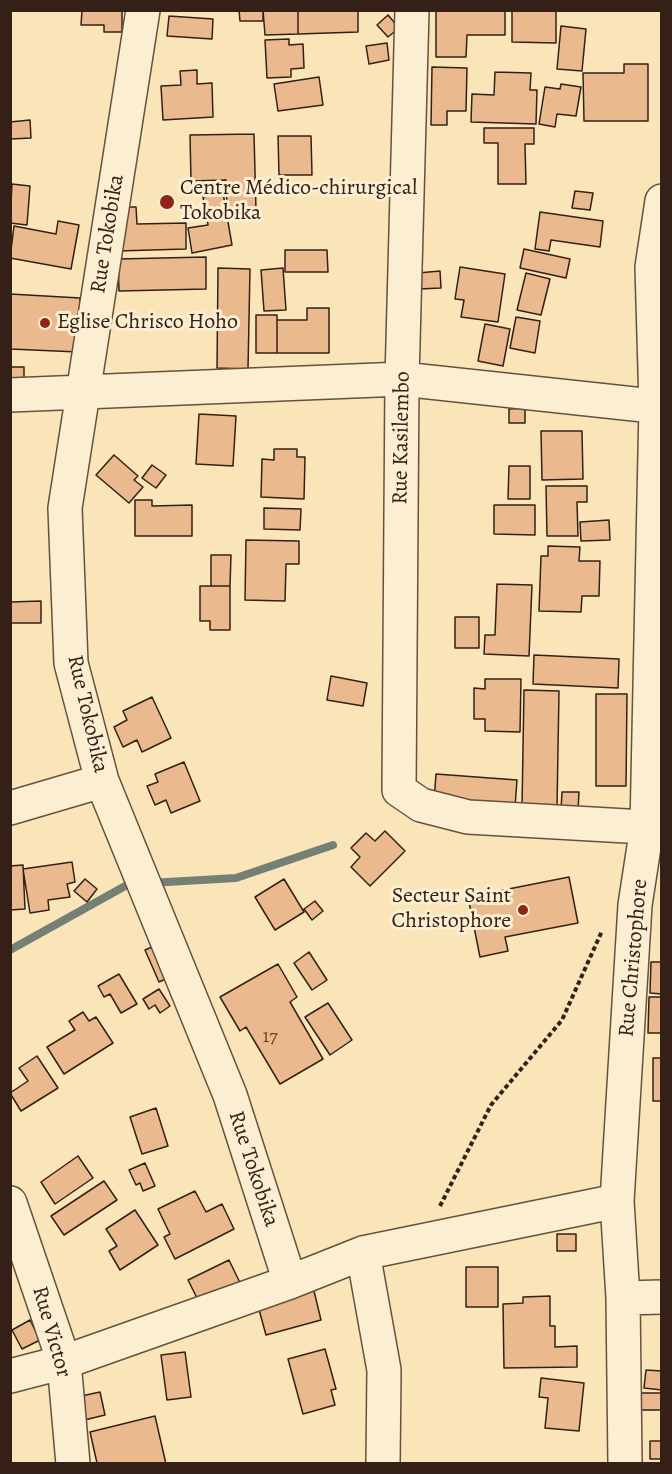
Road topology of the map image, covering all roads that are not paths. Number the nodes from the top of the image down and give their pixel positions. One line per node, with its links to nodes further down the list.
1 (143, 10): 5 (street, Rue Tokobika)
2 (411, 10): 4 (street, Rue Kasilembo)
3 (662, 201): 7 (street, Rue Christophore)
4 (402, 379): 5 (street); 7 (street); 10 (street, Rue Kasilembo)
5 (83, 392): 6 (street); 8 (street, Rue Tokobika)
6 (10, 395)
7 (659, 406): 10 (street, Rue Christophore)
8 (102, 781): 9 (street); 14 (street, Rue Tokobika)
9 (10, 808)
10 (654, 828): 11 (street, Rue Christophore)
11 (617, 1201): 13 (street); 16 (street, Rue Christophore)
12 (10, 1203): 17 (street, Rue Victor)
13 (363, 1253): 14 (street); 20 (street)
14 (290, 1282): 17 (street)
15 (662, 1297): 16 (street)
16 (623, 1298): 21 (street, Rue Christophore)
17 (64, 1362): 18 (street); 19 (street, Rue Victor)
18 (10, 1376)
19 (73, 1464)
20 (383, 1464)
21 (625, 1464)

